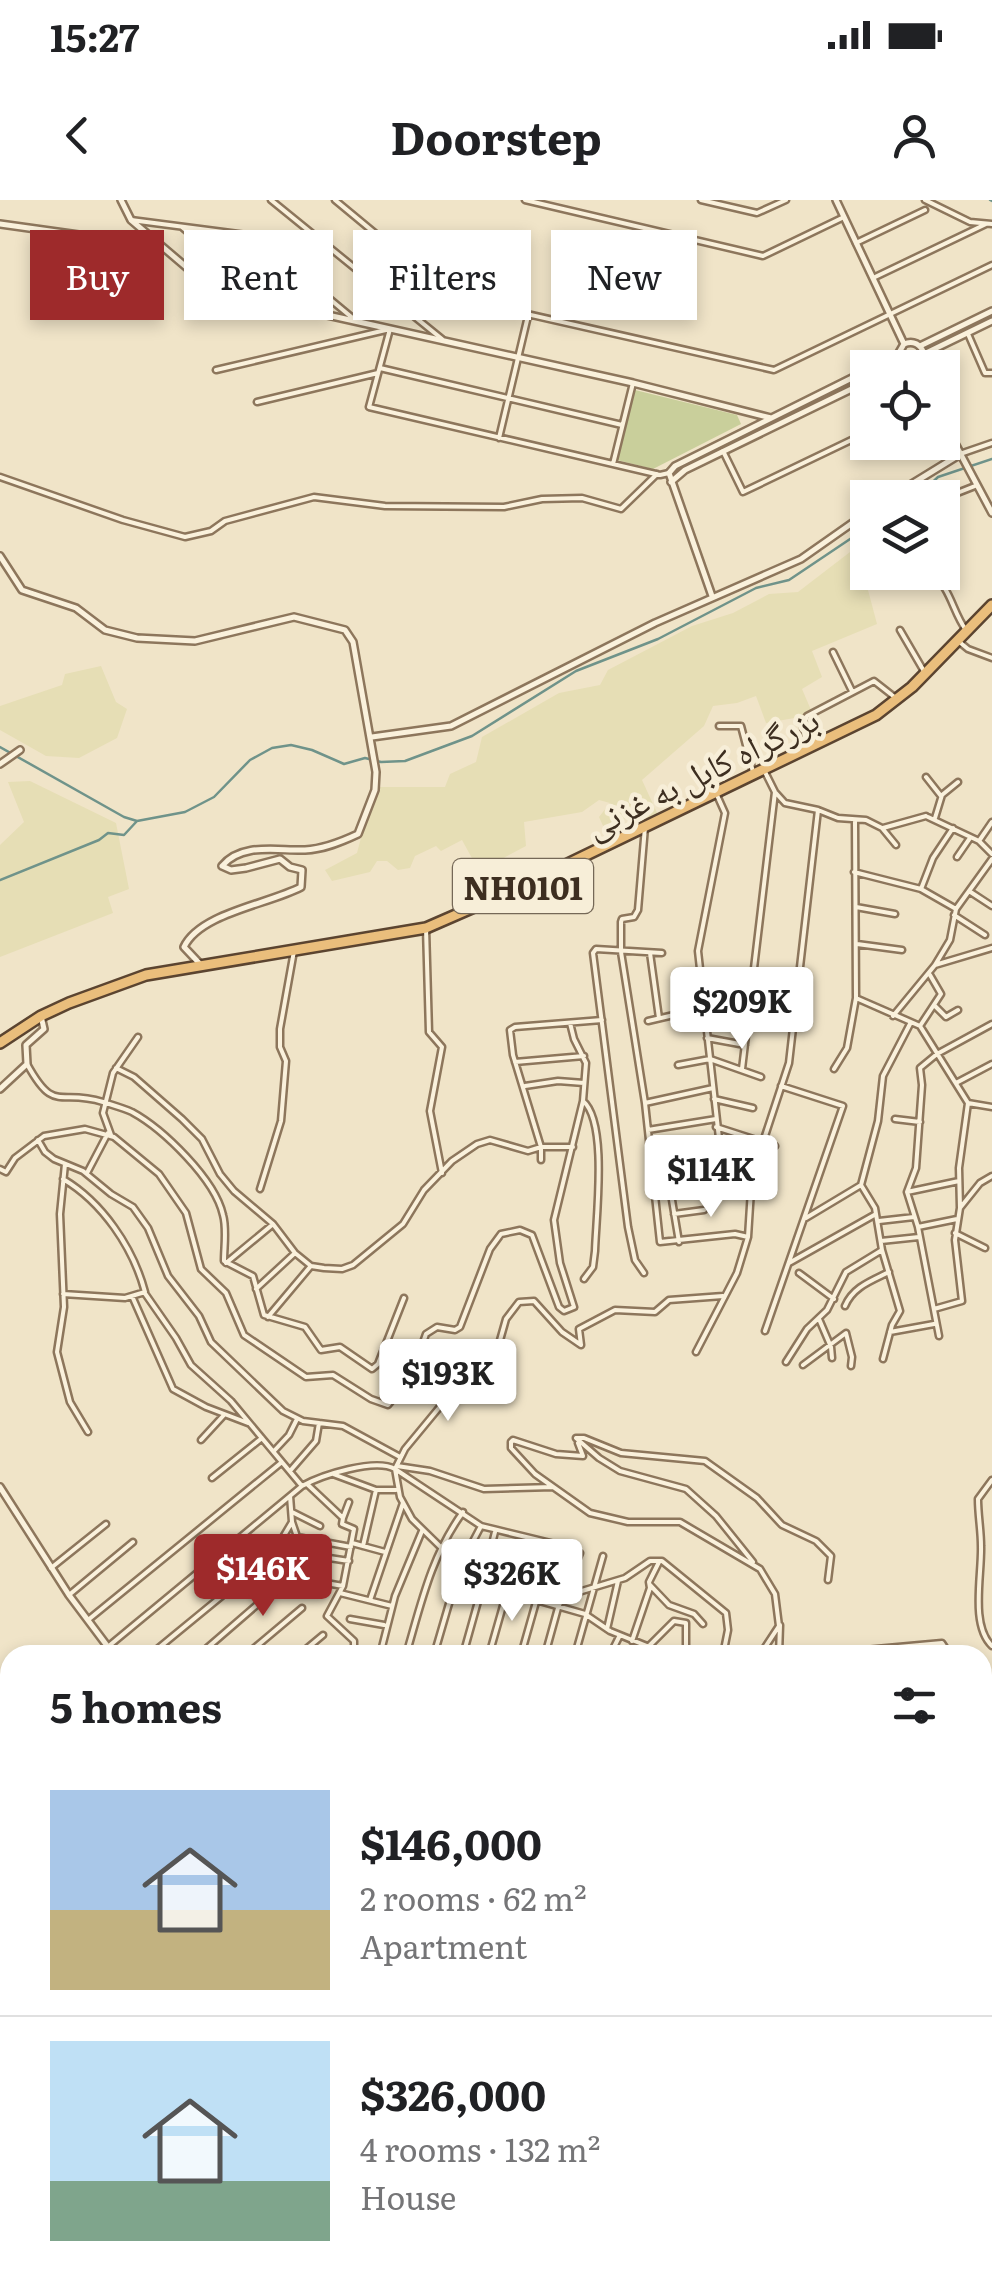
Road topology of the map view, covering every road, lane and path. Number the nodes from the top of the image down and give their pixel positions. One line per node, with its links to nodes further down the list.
1 (121, 200): 12 (street)
2 (271, 200): 34 (street)
3 (335, 200): 19 (street)
4 (525, 200): 11 (street)
5 (701, 200): 6 (street)
6 (786, 200)
7 (848, 200): 9 (street)
8 (925, 200): 14 (street)
9 (837, 202): 11 (street)
10 (926, 210): 20 (street)
11 (844, 217): 20 (street)
12 (131, 220): 15 (street); 17 (street)
13 (0, 224): 16 (street)
14 (989, 224): 24 (street)
15 (182, 226): 18 (street); 31 (street)
16 (43, 230)
17 (143, 230)
18 (187, 230)
19 (371, 230)
20 (856, 243): 24 (street)
21 (164, 248): 23 (street)
22 (992, 265): 27 (street)
23 (184, 266)
24 (872, 278): 27 (street)
25 (992, 312): 36 (street)
26 (531, 314): 27 (street)
27 (890, 315): 35 (street)
28 (333, 317): 31 (street)
29 (528, 320): 40 (street)
30 (992, 321): 33 (street)
31 (358, 322): 32 (street)
32 (390, 329): 34 (street); 41 (street); 42 (street)
33 (967, 333): 39 (street); 43 (street)
34 (444, 341): 40 (street)
35 (904, 344): 36 (street); 37 (street)
36 (920, 346): 38 (street)
37 (900, 350)
38 (922, 350)
39 (932, 350)
40 (518, 358): 45 (street); 47 (street)
41 (216, 370)
42 (379, 370): 47 (street); 48 (street); 51 (street)
43 (992, 374)
44 (850, 379): 49 (street)
45 (632, 383): 49 (street); 50 (street)
46 (850, 389): 54 (street)
47 (508, 398): 50 (street); 51 (street)
48 (256, 402)
49 (771, 418): 59 (street)
50 (622, 425): 57 (street)
51 (499, 438): 57 (street)
52 (850, 441): 54 (street)
53 (992, 443): 55 (street)
54 (723, 452): 62 (street)
55 (960, 454): 63 (street)
56 (950, 460): 61 (street)
57 (613, 464): 58 (street)
58 (657, 474): 59 (street); 60 (street)
59 (669, 474): 62 (street)
60 (0, 477)
61 (918, 480)
62 (671, 482): 70 (street)
63 (978, 483): 64 (street); 65 (street)
64 (960, 491)
65 (990, 502): 66 (street)
66 (992, 513)
67 (850, 525): 70 (street)
68 (0, 556): 81 (street)
69 (947, 590): 73 (street)
70 (712, 596): 81 (street)
71 (992, 605): 73 (highway, بزرگراه کابل به غزنی / NH0101)
72 (900, 630): 77 (street)
73 (966, 630): 74 (highway, بزرگراه کابل به غزنی / NH0101)
74 (957, 640): 76 (street); 77 (highway, بزرگراه کابل به غزنی / NH0101)
75 (833, 652): 78 (street)
76 (992, 658)
77 (925, 673): 79 (highway, بزرگراه کابل به غزنی / NH0101)
78 (852, 691): 79 (street); 82 (street)
79 (897, 699): 82 (highway, بزرگراه کابل به غزنی / NH0101)
80 (719, 726): 85 (street)
81 (372, 737): 120 (street)
82 (809, 749): 85 (highway, بزرگراه کابل به غزنی / NH0101)
83 (20, 750): 84 (street)
84 (0, 764)
85 (759, 772): 88 (street); 89 (highway, بزرگراه کابل به غزنی / NH0101)
86 (926, 776): 90 (street)
87 (958, 782): 90 (street)
88 (776, 792): 91 (street); 140 (street)
89 (716, 793): 95 (highway, بزرگراه کابل به غزنی / NH0101); 122 (street)
90 (941, 796): 92 (street)
91 (818, 810): 93 (street); 155 (street)
92 (929, 818): 96 (street); 97 (street)
93 (855, 821): 96 (street); 103 (street)
94 (992, 822): 99 (street)
95 (645, 827): 110 (highway, بزرگراه کابل به غزنی / NH0101); 116 (street)
96 (882, 828): 100 (street)
97 (953, 828): 98 (street); 104 (street)
98 (970, 838): 99 (street); 102 (street)
99 (979, 842): 101 (street)
100 (896, 845)
101 (992, 856): 105 (street)
102 (956, 857)
103 (854, 872): 104 (street); 106 (street)
104 (922, 889): 108 (street)
105 (969, 890): 107 (street); 108 (street)
106 (854, 906): 109 (street); 112 (street)
107 (992, 906)
108 (955, 912): 111 (street); 119 (street)
109 (895, 914)
110 (426, 928): 115 (highway, بزرگراه کابل به غزنی / NH0101); 182 (street)
111 (985, 935)
112 (855, 944): 114 (street); 124 (street)
113 (992, 948): 119 (street)
114 (902, 950)
115 (294, 951): 120 (highway, بزرگراه کابل به غزنی / NH0101); 188 (street)
116 (621, 952): 117 (street); 131 (street); 161 (street)
117 (650, 953): 118 (street); 130 (street)
118 (662, 953)
119 (934, 965): 121 (street)
120 (202, 966): 128 (highway, بزرگراه کابل به غزنی / NH0101)
121 (929, 974): 125 (street); 129 (street)
122 (700, 986): 123 (street); 126 (street)
123 (727, 987)
124 (856, 998): 129 (street); 149 (street)
125 (935, 1006): 127 (street); 136 (street)
126 (704, 1008): 130 (street); 138 (street)
127 (958, 1010)
128 (40, 1016): 139 (highway, بزرگراه کابل به غزنی / NH0101); 145 (street)
129 (893, 1016): 134 (street)
130 (659, 1018): 132 (street)
131 (602, 1020): 133 (street); 213 (street)
132 (648, 1021)
133 (570, 1023): 142 (street); 144 (street)
134 (910, 1024): 136 (street); 187 (street)
135 (992, 1024): 141 (street)
136 (920, 1026): 141 (street)
137 (138, 1036): 148 (street)
138 (707, 1038): 140 (street); 143 (street)
139 (0, 1043)
140 (745, 1045): 150 (street)
141 (937, 1054): 153 (street); 167 (street)
142 (584, 1056): 144 (street); 152 (street)
143 (710, 1059): 147 (street); 150 (street); 156 (street)
144 (515, 1062): 154 (street)
145 (27, 1064): 157 (street); 160 (street)
146 (992, 1064): 153 (street)
147 (678, 1065)
148 (116, 1068): 160 (street); 198 (street)
149 (834, 1069)
150 (742, 1070): 151 (street)
151 (761, 1077)
152 (584, 1083): 154 (street); 159 (street)
153 (954, 1084): 162 (street)
154 (523, 1086): 173 (street)
155 (781, 1086): 172 (street); 195 (street)
156 (713, 1088): 158 (street); 161 (street)
157 (0, 1090)
158 (714, 1099): 164 (street); 165 (street)
159 (584, 1100): 175 (street); 214 (street)
160 (105, 1103): 170 (street); 208 (street)
161 (645, 1103): 169 (street)
162 (968, 1103): 163 (street); 186 (street)
163 (990, 1105)
164 (753, 1108)
165 (716, 1119): 168 (street); 169 (street)
166 (894, 1119): 167 (street)
167 (920, 1122): 189 (street)
168 (716, 1127): 172 (street); 176 (street)
169 (648, 1130): 179 (street)
170 (110, 1134): 171 (street); 175 (street); 183 (street)
171 (37, 1139): 180 (street); 181 (street)
172 (763, 1142): 174 (street)
173 (541, 1146): 175 (street); 178 (street); 182 (street)
174 (775, 1146)
175 (573, 1147)
176 (720, 1147): 177 (street); 201 (street)
177 (664, 1158): 179 (street); 192 (street)
178 (541, 1160)
179 (650, 1160): 204 (street)
180 (65, 1164): 183 (street); 185 (street)
181 (0, 1169)
182 (442, 1173): 210 (street)
183 (87, 1174): 238 (street)
184 (992, 1176): 190 (street)
185 (63, 1180): 216 (street); 217 (street)
186 (960, 1181): 189 (street); 190 (street)
187 (861, 1185): 193 (street); 195 (street)
188 (260, 1189)
189 (907, 1192): 194 (street)
190 (960, 1208): 196 (street)
191 (704, 1210): 192 (street)
192 (674, 1214): 204 (street)
193 (876, 1214): 197 (street); 209 (street)
194 (914, 1217): 197 (street); 199 (street)
195 (804, 1219): 209 (street)
196 (957, 1219): 199 (street); 200 (street)
197 (878, 1221): 203 (street)
198 (273, 1224): 207 (street); 208 (street)
199 (918, 1227): 202 (street)
200 (956, 1233): 205 (street); 223 (street)
201 (748, 1237): 204 (street); 219 (street)
202 (919, 1238): 203 (street); 223 (street)
203 (880, 1240): 206 (street)
204 (678, 1242)
205 (985, 1248)
206 (882, 1250): 211 (street); 221 (street)
207 (295, 1253): 210 (street); 215 (street)
208 (226, 1263): 215 (street)
209 (789, 1263): 227 (street)
210 (311, 1266): 224 (street)
211 (889, 1272): 222 (street); 228 (street)
212 (799, 1273): 221 (street)
213 (644, 1274)
214 (584, 1279)
215 (256, 1289): 224 (street)
216 (144, 1292): 218 (street); 240 (street)
217 (62, 1294): 218 (street); 241 (street)
218 (132, 1296): 237 (street)
219 (724, 1296): 231 (street); 246 (street)
220 (404, 1298): 224 (street)
221 (834, 1299): 225 (street)
222 (845, 1306)
223 (934, 1309): 226 (street)
224 (268, 1317)
225 (820, 1319): 230 (street); 234 (street)
226 (936, 1323): 228 (street); 229 (street)
227 (766, 1331)
228 (890, 1332): 233 (street)
229 (939, 1336)
230 (831, 1347): 232 (street); 235 (street); 236 (street)
231 (696, 1352)
232 (832, 1358)
233 (883, 1359)
234 (786, 1362)
235 (803, 1366)
236 (851, 1366)
237 (224, 1415): 240 (street); 244 (street)
238 (298, 1418): 239 (street); 245 (street)
239 (320, 1422): 246 (street); 249 (street)
240 (250, 1424): 242 (street)
241 (88, 1432)
242 (262, 1438): 245 (street); 251 (street)
243 (576, 1438): 255 (street); 285 (street); 289 (street)
244 (201, 1440)
245 (273, 1451): 247 (street)
246 (400, 1457): 248 (street)
247 (282, 1462): 249 (street); 305 (street)
248 (396, 1468): 250 (street); 255 (street); 257 (street); 262 (street)
249 (290, 1471): 253 (street)
250 (333, 1474): 253 (street); 256 (street)
251 (212, 1478)
252 (992, 1480): 335 (street)
253 (304, 1484): 258 (street); 263 (street)
254 (0, 1487): 284 (street)
255 (554, 1487): 285 (street)
256 (376, 1490): 257 (street); 273 (street)
257 (398, 1490): 260 (street)
258 (290, 1496): 261 (street); 314 (street)
259 (348, 1502): 263 (street)
260 (403, 1503): 268 (street); 276 (street)
261 (292, 1512): 264 (street); 266 (street)
262 (463, 1512): 267 (street); 274 (street)
263 (344, 1518): 272 (street)
264 (292, 1522): 270 (street); 315 (street)
265 (106, 1524): 284 (street)
266 (320, 1526)
267 (480, 1526): 269 (street); 283 (street)
268 (422, 1531): 274 (street); 300 (street)
269 (495, 1532): 282 (street); 287 (street)
270 (297, 1537): 272 (street); 281 (street)
271 (133, 1542): 296 (street)
272 (352, 1545): 273 (street); 281 (street)
273 (363, 1546): 276 (street)
274 (439, 1548): 283 (street); 321 (street)
275 (551, 1551): 299 (street)
276 (385, 1552): 298 (street)
277 (518, 1553): 294 (street)
278 (580, 1553): 282 (street)
279 (603, 1556): 293 (street)
280 (660, 1560): 290 (street); 291 (street); 332 (street)
281 (350, 1561): 292 (street)
282 (576, 1561): 297 (street)
283 (460, 1566): 287 (street); 322 (street)
284 (51, 1568): 296 (street)
285 (760, 1569): 306 (street)
286 (288, 1578): 316 (street)
287 (483, 1579): 294 (street); 323 (street)
288 (308, 1580): 292 (street)
289 (828, 1580)
290 (618, 1581): 293 (street); 309 (street)
291 (650, 1585): 307 (street); 312 (street)
292 (343, 1586): 295 (street)
293 (593, 1588): 297 (street); 303 (street)
294 (506, 1590): 299 (street); 324 (street)
295 (340, 1593): 298 (street); 319 (street)
296 (68, 1595): 305 (street)
297 (562, 1597): 302 (street)
298 (370, 1600): 300 (street)
299 (534, 1601): 302 (street); 325 (street)
300 (392, 1606): 308 (street)
301 (302, 1608): 317 (street)
302 (558, 1608): 303 (street); 326 (street)
303 (585, 1614): 309 (street); 327 (street)
304 (350, 1618): 308 (street)
305 (86, 1620): 313 (street)
306 (779, 1620): 333 (street); 334 (street)
307 (704, 1624)
308 (386, 1625): 320 (street)
309 (608, 1629): 311 (street)
310 (323, 1635): 318 (street)
311 (620, 1635): 312 (street); 328 (street)
312 (632, 1641): 329 (street)
313 (106, 1645)
314 (112, 1645)
315 (162, 1645)
316 (211, 1645)
317 (258, 1645)
318 (311, 1645)
319 (354, 1645)
320 (382, 1645)
321 (409, 1645)
322 (437, 1645)
323 (466, 1645)
324 (492, 1645)
325 (523, 1645)
326 (547, 1645)
327 (577, 1645)
328 (615, 1645)
329 (643, 1645)
330 (647, 1645): 331 (street)
331 (687, 1645)
332 (724, 1645)
333 (767, 1645)
334 (779, 1645)
335 (991, 1645)

